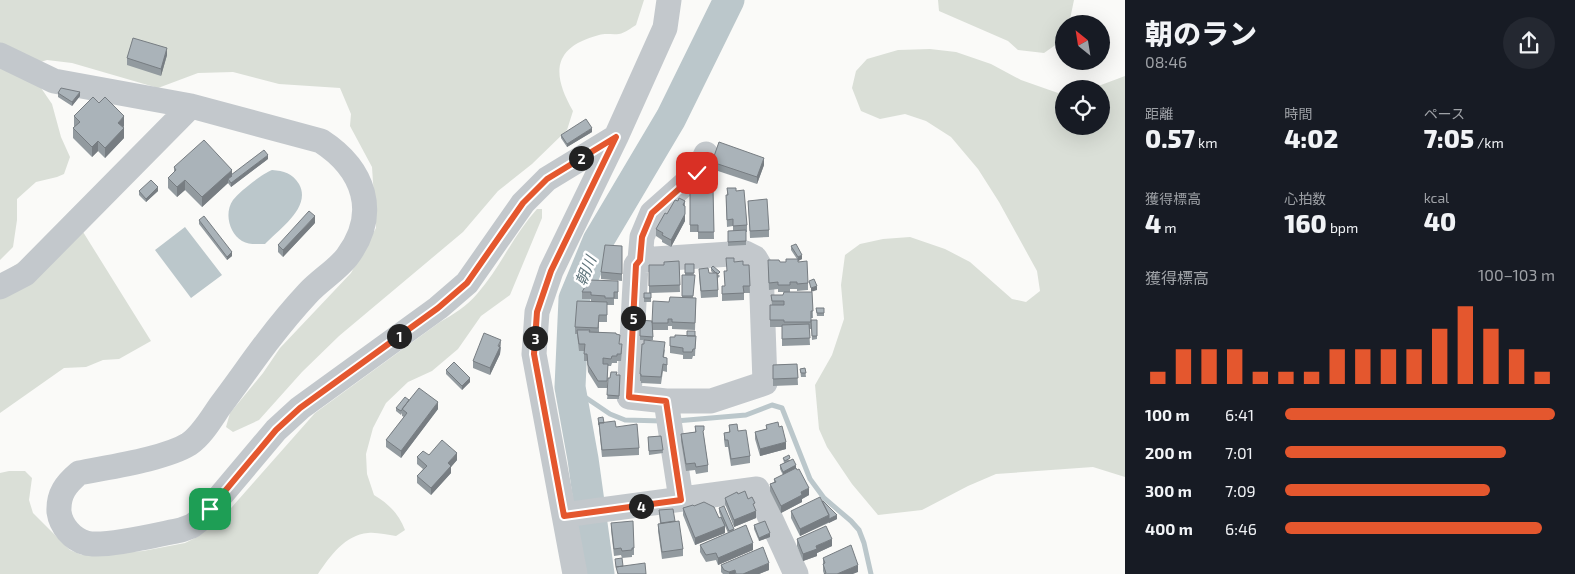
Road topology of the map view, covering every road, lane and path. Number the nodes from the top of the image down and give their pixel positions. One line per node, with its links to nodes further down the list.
1 (669, 0): 4 (street)
2 (0, 55): 3 (street)
3 (191, 106): 4 (street); 7 (street)
4 (616, 137): 10 (street)
5 (706, 154): 6 (street)
6 (640, 260): 8 (street); 8 (street)
7 (0, 287)
8 (668, 413): 9 (street)
9 (681, 500): 10 (street); 12 (street)
10 (583, 513): 11 (street)
11 (575, 574)
12 (796, 574)

